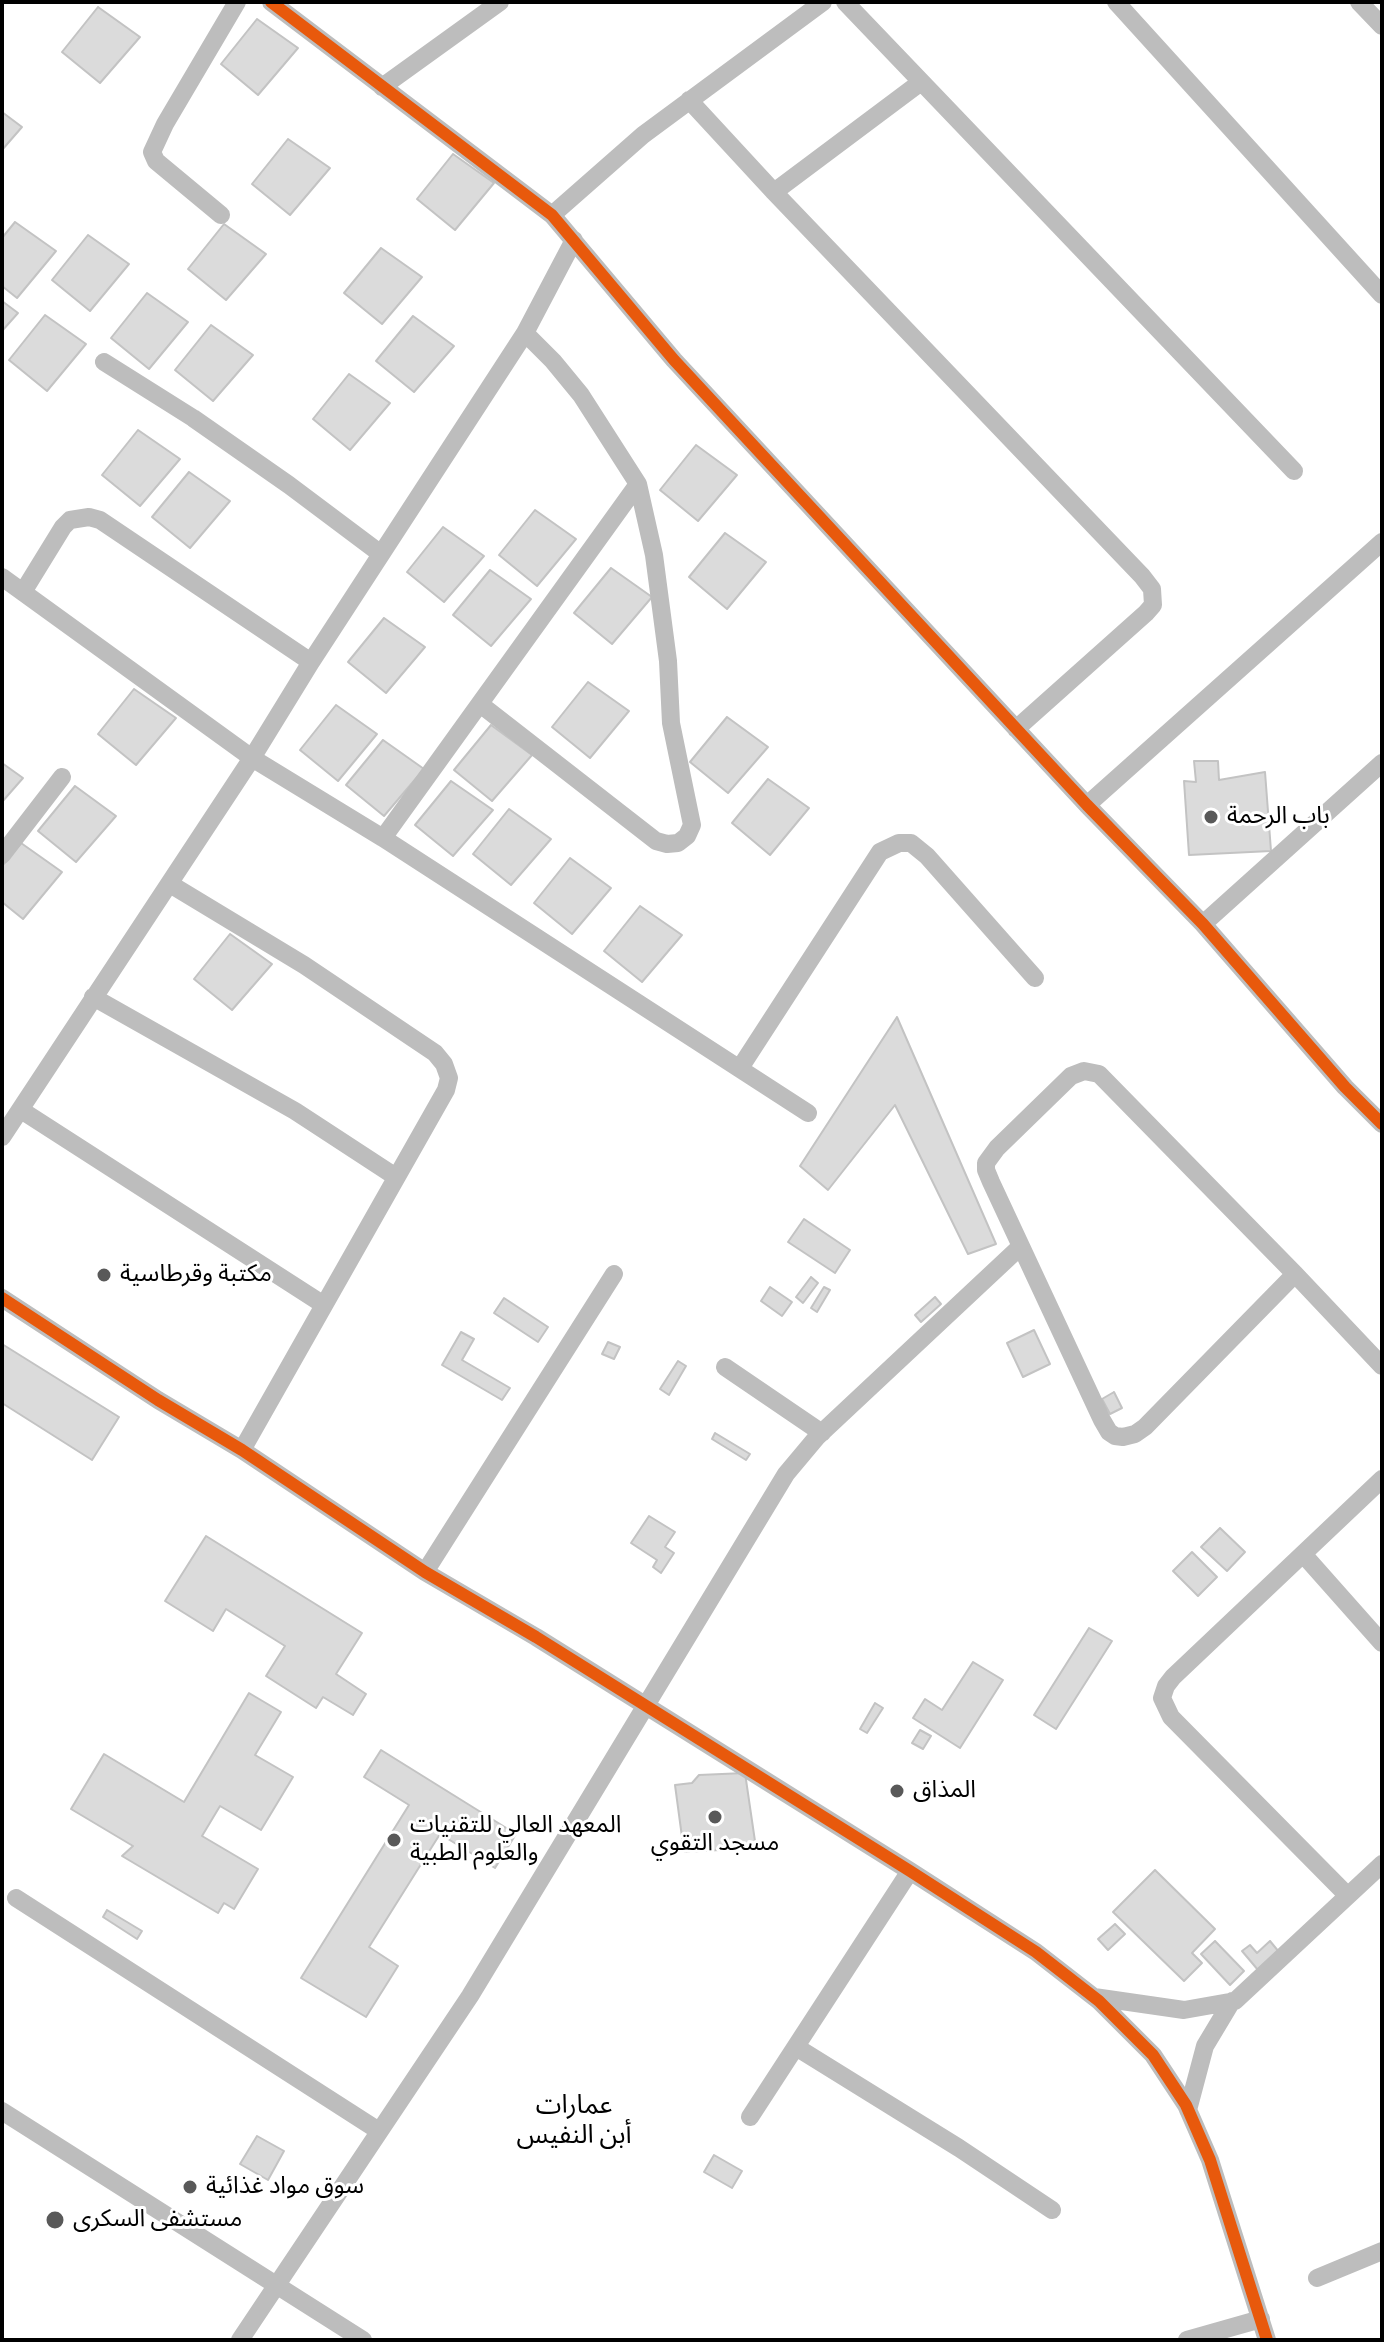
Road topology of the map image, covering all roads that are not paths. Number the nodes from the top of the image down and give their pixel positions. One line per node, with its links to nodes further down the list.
1 (237, 2): 13 (street)
2 (271, 2): 10 (street)
3 (500, 2): 10 (street)
4 (823, 2): 11 (street)
5 (845, 2): 9 (street)
6 (1116, 2): 16 (street)
7 (1359, 2): 8 (street)
8 (1382, 26)
9 (921, 82): 12 (street); 19 (street)
10 (382, 87): 14 (street)
11 (689, 100): 12 (street); 14 (street)
12 (774, 192): 27 (street)
13 (221, 215)
14 (552, 215): 15 (street)
15 (574, 240): 17 (street); 27 (street)
16 (1382, 295)
17 (525, 333): 20 (street); 22 (street)
18 (104, 362): 22 (street)
19 (1294, 471)
20 (638, 484): 26 (street); 26 (street)
21 (1382, 542): 31 (street)
22 (381, 554): 25 (street)
23 (2, 577): 24 (street)
24 (23, 592): 25 (street); 28 (street)
25 (311, 662): 28 (street)
26 (480, 704): 32 (street)
27 (1016, 729): 31 (street)
28 (252, 758): 32 (street); 34 (street)
29 (1382, 763): 35 (street)
30 (62, 777): 33 (street)
31 (1087, 805): 35 (street)
32 (383, 838): 38 (street)
33 (2, 855)
34 (170, 884): 37 (street); 43 (street)
35 (1203, 924): 41 (street)
36 (1035, 978): 38 (street)
37 (93, 997): 39 (street); 43 (street)
38 (740, 1068): 40 (street)
39 (21, 1110): 42 (street); 48 (street)
40 (808, 1113)
41 (1382, 1124)
42 (2, 1137)
43 (396, 1177): 48 (street)
44 (1020, 1247): 46 (street); 46 (street); 51 (street)
45 (614, 1274): 55 (street)
46 (1295, 1274): 49 (street)
47 (2, 1298): 52 (street)
48 (324, 1305): 52 (street)
49 (1382, 1366)
50 (725, 1367): 51 (street)
51 (822, 1433): 57 (street)
52 (242, 1450): 55 (street)
53 (1382, 1479): 54 (street)
54 (1303, 1554): 56 (street); 60 (street)
55 (425, 1572): 57 (street)
56 (1382, 1643)
57 (646, 1706): 59 (street); 68 (street)
58 (1382, 1864): 60 (street)
59 (910, 1871): 62 (street); 64 (street)
60 (1347, 1895): 63 (street)
61 (16, 1898): 68 (street)
62 (1094, 1997): 63 (street); 65 (street)
63 (1232, 2001): 65 (street)
64 (796, 2047): 67 (street); 69 (street)
65 (1188, 2110): 73 (street)
66 (2, 2111): 72 (street)
67 (750, 2117)
68 (379, 2131): 72 (street)
69 (1052, 2210)
70 (1382, 2251): 71 (street)
71 (1317, 2278)
72 (277, 2286): 74 (street); 75 (street)
73 (1261, 2319): 76 (street); 77 (street)
74 (240, 2340)
75 (363, 2340)
76 (1187, 2340)
77 (1267, 2340)

